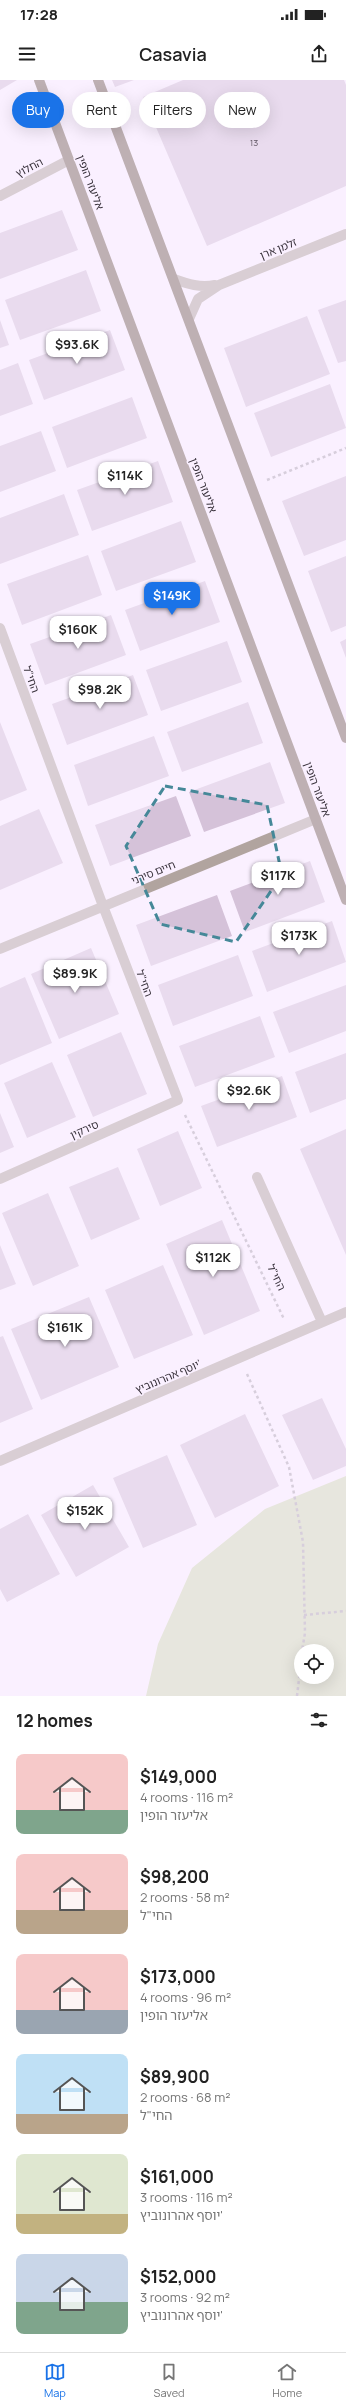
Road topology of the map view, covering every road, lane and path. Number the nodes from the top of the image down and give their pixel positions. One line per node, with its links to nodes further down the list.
1 (40, 80): 3 (main road, אליעזר הופין)
2 (98, 80): 6 (main road)
3 (69, 160): 4 (street, החלוץ); 13 (main road, אליעזר הופין)
4 (0, 196)
5 (346, 234): 7 (street, זלמן ארן)
6 (174, 279): 7 (street); 8 (main road)
7 (219, 284): 8 (street)
8 (189, 319): 10 (main road)
9 (346, 448): 10 (path)
10 (251, 485): 12 (main road)
11 (0, 628): 15 (street, החי"ל)
12 (346, 738)
13 (316, 819): 14 (main road, אליעזר הופין); 15 (street, חיים סירני)
14 (346, 900)
15 (102, 906): 16 (street, חיים סירני); 17 (street, החי"ל)
16 (0, 949)
17 (178, 1100): 19 (street, סירקין); 22 (path, החי"ל)
18 (257, 1177): 21 (street)
19 (0, 1179)
20 (346, 1312): 21 (street, יוסף אהרונוביץ')
21 (322, 1322): 22 (street, יוסף אהרונוביץ')
22 (292, 1336): 23 (street, יוסף אהרונוביץ')
23 (240, 1358): 24 (street, יוסף אהרונוביץ'); 26 (path)
24 (0, 1461)
25 (346, 1611): 26 (path)
26 (304, 1615): 27 (path)
27 (302, 1644)
28 (298, 1684): 29 (path)
29 (297, 1696)

